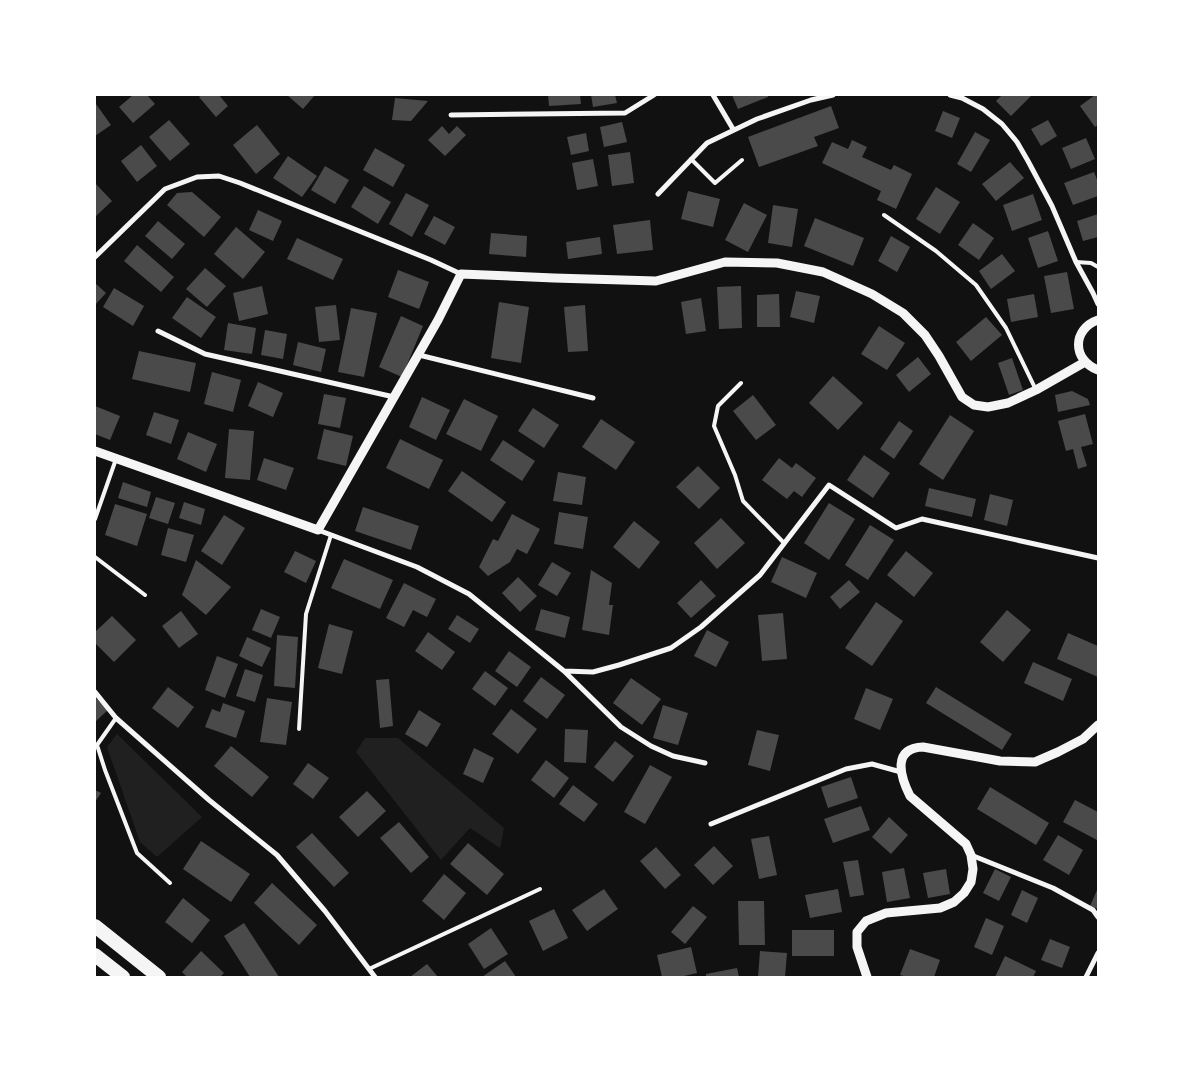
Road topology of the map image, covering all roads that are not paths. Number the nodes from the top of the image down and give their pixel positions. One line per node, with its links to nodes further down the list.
1 (654, 95): 5 (street)
2 (713, 95): 6 (street)
3 (833, 95): 6 (street)
4 (950, 95): 12 (street)
5 (451, 115)
6 (733, 129): 7 (street)
7 (691, 159): 8 (lane); 9 (street)
8 (742, 160)
9 (658, 194)
10 (884, 215): 22 (lane)
11 (95, 256): 14 (street)
12 (1076, 262): 13 (lane); 15 (street)
13 (1098, 266)
14 (461, 274): 18 (street); 22 (street)
15 (1098, 304)
16 (1098, 320): 19 (street)
17 (158, 331): 23 (street)
18 (419, 355): 23 (street); 24 (street)
19 (1085, 362): 20 (street); 22 (street)
20 (1098, 370)
21 (741, 383): 30 (lane)
22 (1036, 390)
23 (394, 397): 28 (street)
24 (593, 398)
25 (95, 451): 26 (street)
26 (116, 459): 27 (lane); 28 (street)
27 (95, 519)
28 (318, 530): 29 (street)
29 (331, 535): 34 (street); 38 (lane)
30 (784, 543): 32 (street); 34 (street)
31 (95, 557): 33 (lane)
32 (1098, 558)
33 (145, 595)
34 (564, 670): 39 (street)
35 (95, 692): 36 (street)
36 (116, 718): 43 (lane); 49 (street)
37 (1098, 725): 40 (street)
38 (298, 729)
39 (705, 763)
40 (901, 772): 41 (street); 42 (street)
41 (711, 824)
42 (971, 855): 45 (street); 53 (street)
43 (170, 883)
44 (540, 889): 49 (lane)
45 (1098, 917)
46 (95, 926): 51 (highway)
47 (1098, 952): 54 (street)
48 (95, 955): 50 (highway)
49 (369, 969): 52 (street)
50 (123, 977)
51 (159, 977)
52 (375, 977)
53 (867, 977)
54 (1086, 977)

